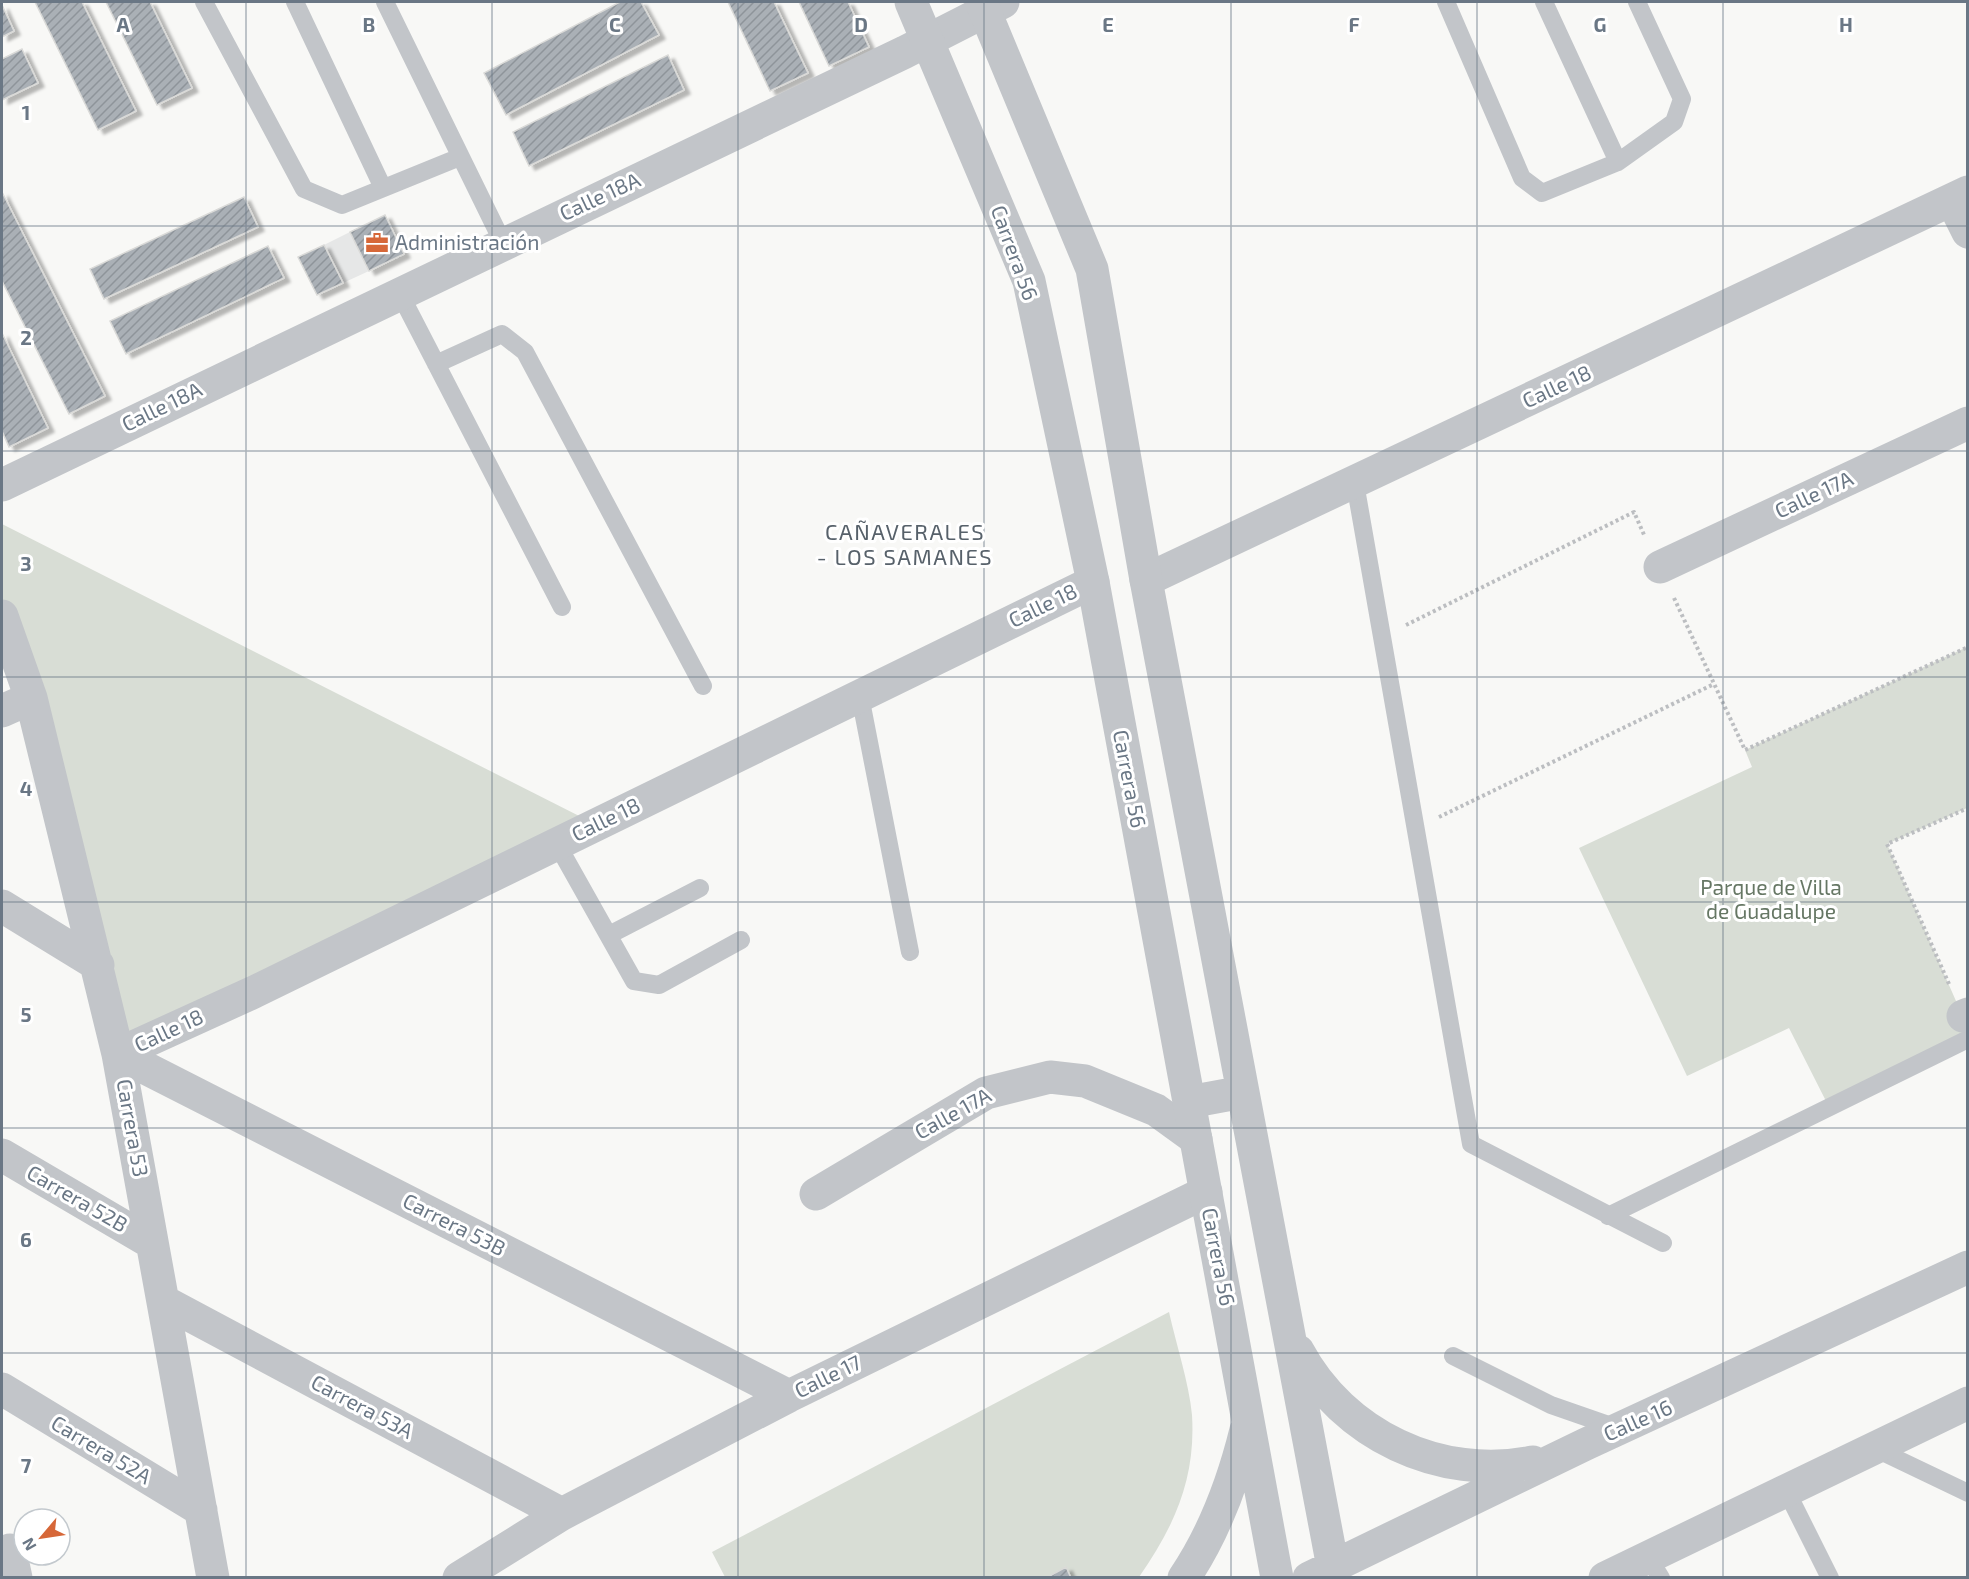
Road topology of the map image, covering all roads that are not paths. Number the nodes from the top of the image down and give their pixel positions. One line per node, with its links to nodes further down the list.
1 (204, 2): 12 (lane)
2 (295, 2): 12 (lane)
3 (385, 2): 10 (lane)
4 (911, 2): 9 (street, Carrera 56)
5 (1446, 2): 11 (lane)
6 (1544, 2): 11 (lane)
7 (1636, 2): 11 (lane)
8 (990, 4): 9 (street, Calle 18A); 22 (street)
9 (928, 40): 15 (street, Calle 18A); 23 (street, Carrera 56)
10 (460, 157): 12 (lane); 15 (lane)
11 (1618, 162)
12 (383, 188)
13 (1960, 196): 14 (street); 19 (street, Calle 18)
14 (1968, 232)
15 (503, 243): 16 (street, Calle 18A)
16 (399, 292): 17 (lane); 20 (street, Calle 18A)
17 (436, 364): 24 (lane); 26 (lane)
18 (1968, 423): 21 (street, Calle 17A)
19 (1355, 483): 22 (street, Calle 18); 45 (lane)
20 (2, 485)
21 (1660, 567)
22 (1146, 580): 39 (street)
23 (1093, 582): 27 (street, Calle 18); 40 (street, Carrera 56)
24 (562, 607)
25 (2, 616): 28 (street, Carrera 53)
26 (703, 686)
27 (860, 696): 30 (street, Calle 18); 35 (lane)
28 (31, 698): 29 (street); 36 (street, Carrera 53)
29 (2, 711)
30 (557, 844): 33 (lane); 38 (street, Calle 18)
31 (700, 888): 33 (lane)
32 (2, 906): 36 (street)
33 (609, 935): 34 (lane)
34 (741, 940)
35 (910, 952)
36 (98, 965): 38 (street, Carrera 53)
37 (1966, 1023): 45 (lane)
38 (118, 1054): 46 (street, Carrera 53); 53 (street, Carrera 53B)
39 (1243, 1092): 40 (street); 50 (street)
40 (1189, 1102): 41 (street, Carrera 56)
41 (1196, 1139): 43 (street, Carrera 56); 44 (street, Calle 17A)
42 (2, 1155): 46 (street, Carrera 52B)
43 (1206, 1192): 53 (street, Calle 17); 55 (street, Carrera 56)
44 (816, 1194)
45 (1608, 1216): 47 (lane)
46 (152, 1243): 49 (street, Carrera 53)
47 (1663, 1243)
48 (1968, 1267): 56 (street, Calle 16)
49 (163, 1301): 61 (street, Carrera 53); 62 (street, Carrera 53A)
50 (1290, 1336): 57 (street); 64 (street)
51 (1453, 1356): 56 (lane)
52 (2, 1389): 61 (street, Carrera 52A)
53 (789, 1396): 62 (street, Calle 17)
54 (1968, 1403): 58 (street)
55 (1248, 1420): 67 (street); 68 (street, Carrera 56)
56 (1622, 1429): 57 (street, Calle 16)
57 (1586, 1444): 64 (street, Calle 16)
58 (1874, 1448): 59 (street); 60 (lane)
59 (1786, 1490): 63 (street); 70 (lane)
60 (1968, 1493)
61 (201, 1510): 65 (street, Carrera 53)
62 (562, 1514): 66 (street, Calle 17)
63 (1654, 1567): 69 (street)
64 (1327, 1575)
65 (213, 1578)
66 (459, 1578)
67 (1184, 1578)
68 (1277, 1578)
69 (1605, 1578)
70 (1830, 1578)

